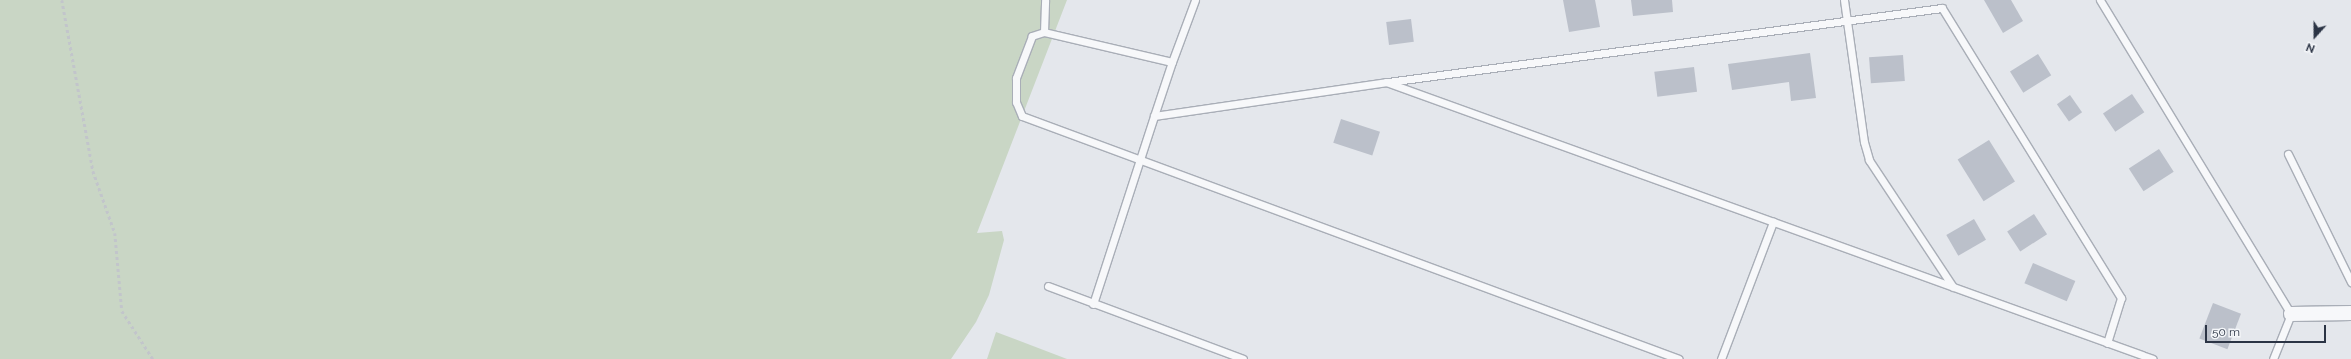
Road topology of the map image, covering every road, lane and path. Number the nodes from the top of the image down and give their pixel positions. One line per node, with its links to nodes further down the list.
1 (62, 0): 21 (path)
2 (1046, 0): 7 (lane)
3 (1196, 0): 8 (lane)
4 (1844, 0): 6 (lane)
5 (2100, 0): 19 (lane)
6 (1846, 20): 9 (lane); 16 (lane); 20 (lane)
7 (1044, 32): 8 (lane); 12 (lane)
8 (1172, 62): 10 (lane)
9 (1386, 82): 10 (lane); 13 (lane)
10 (1154, 116): 12 (lane)
11 (2288, 154): 14 (lane)
12 (1139, 162): 17 (lane); 23 (lane)
13 (1773, 222): 16 (lane); 24 (lane)
14 (2351, 282)
15 (1048, 286): 17 (lane)
16 (1953, 287): 20 (lane)
17 (1093, 304): 22 (lane)
18 (2351, 313): 19 (street)
19 (2291, 314): 26 (lane)
20 (2107, 343): 25 (lane)
21 (153, 359)
22 (1242, 359)
23 (1679, 359)
24 (1721, 359)
25 (2153, 359)
26 (2273, 359)

